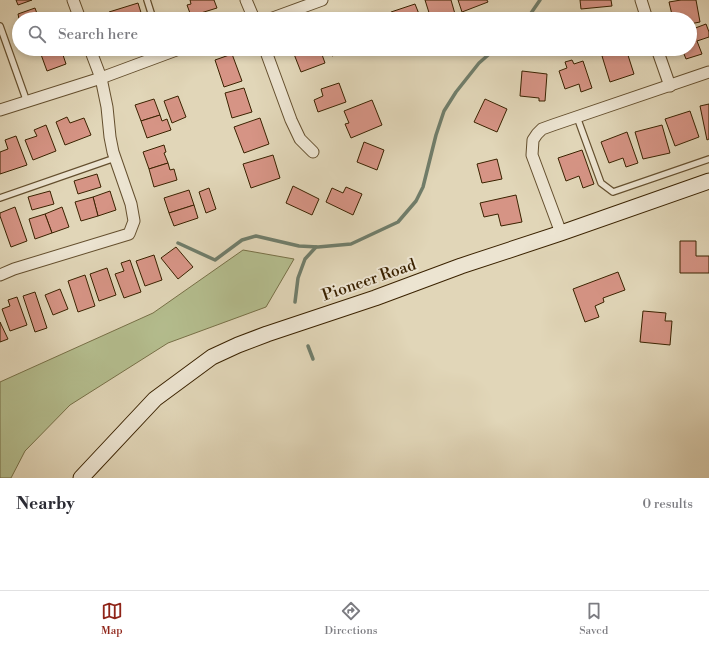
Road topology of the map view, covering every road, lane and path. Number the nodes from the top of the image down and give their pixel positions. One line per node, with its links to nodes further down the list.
1 (73, 0): 6 (street)
2 (147, 0): 7 (lane)
3 (246, 0): 8 (street)
4 (322, 0): 9 (street)
5 (641, 0): 10 (street)
6 (77, 12)
7 (151, 12)
8 (251, 12)
9 (289, 12)
10 (645, 12)
11 (0, 26): 19 (lane)
12 (93, 56): 17 (street)
13 (152, 56): 17 (street)
14 (268, 56): 22 (street)
15 (660, 56): 18 (street)
16 (709, 72): 18 (street)
17 (101, 78): 19 (street); 23 (street)
18 (670, 86): 21 (street)
19 (27, 102): 20 (street)
20 (0, 110)
21 (577, 117): 24 (lane); 27 (street)
22 (313, 152)
23 (115, 158): 26 (lane); 28 (street)
24 (709, 159)
25 (709, 181): 27 (main road, Pioneer Road)
26 (0, 198)
27 (561, 233): 29 (main road, Pioneer Road)
28 (0, 275)
29 (81, 478)

